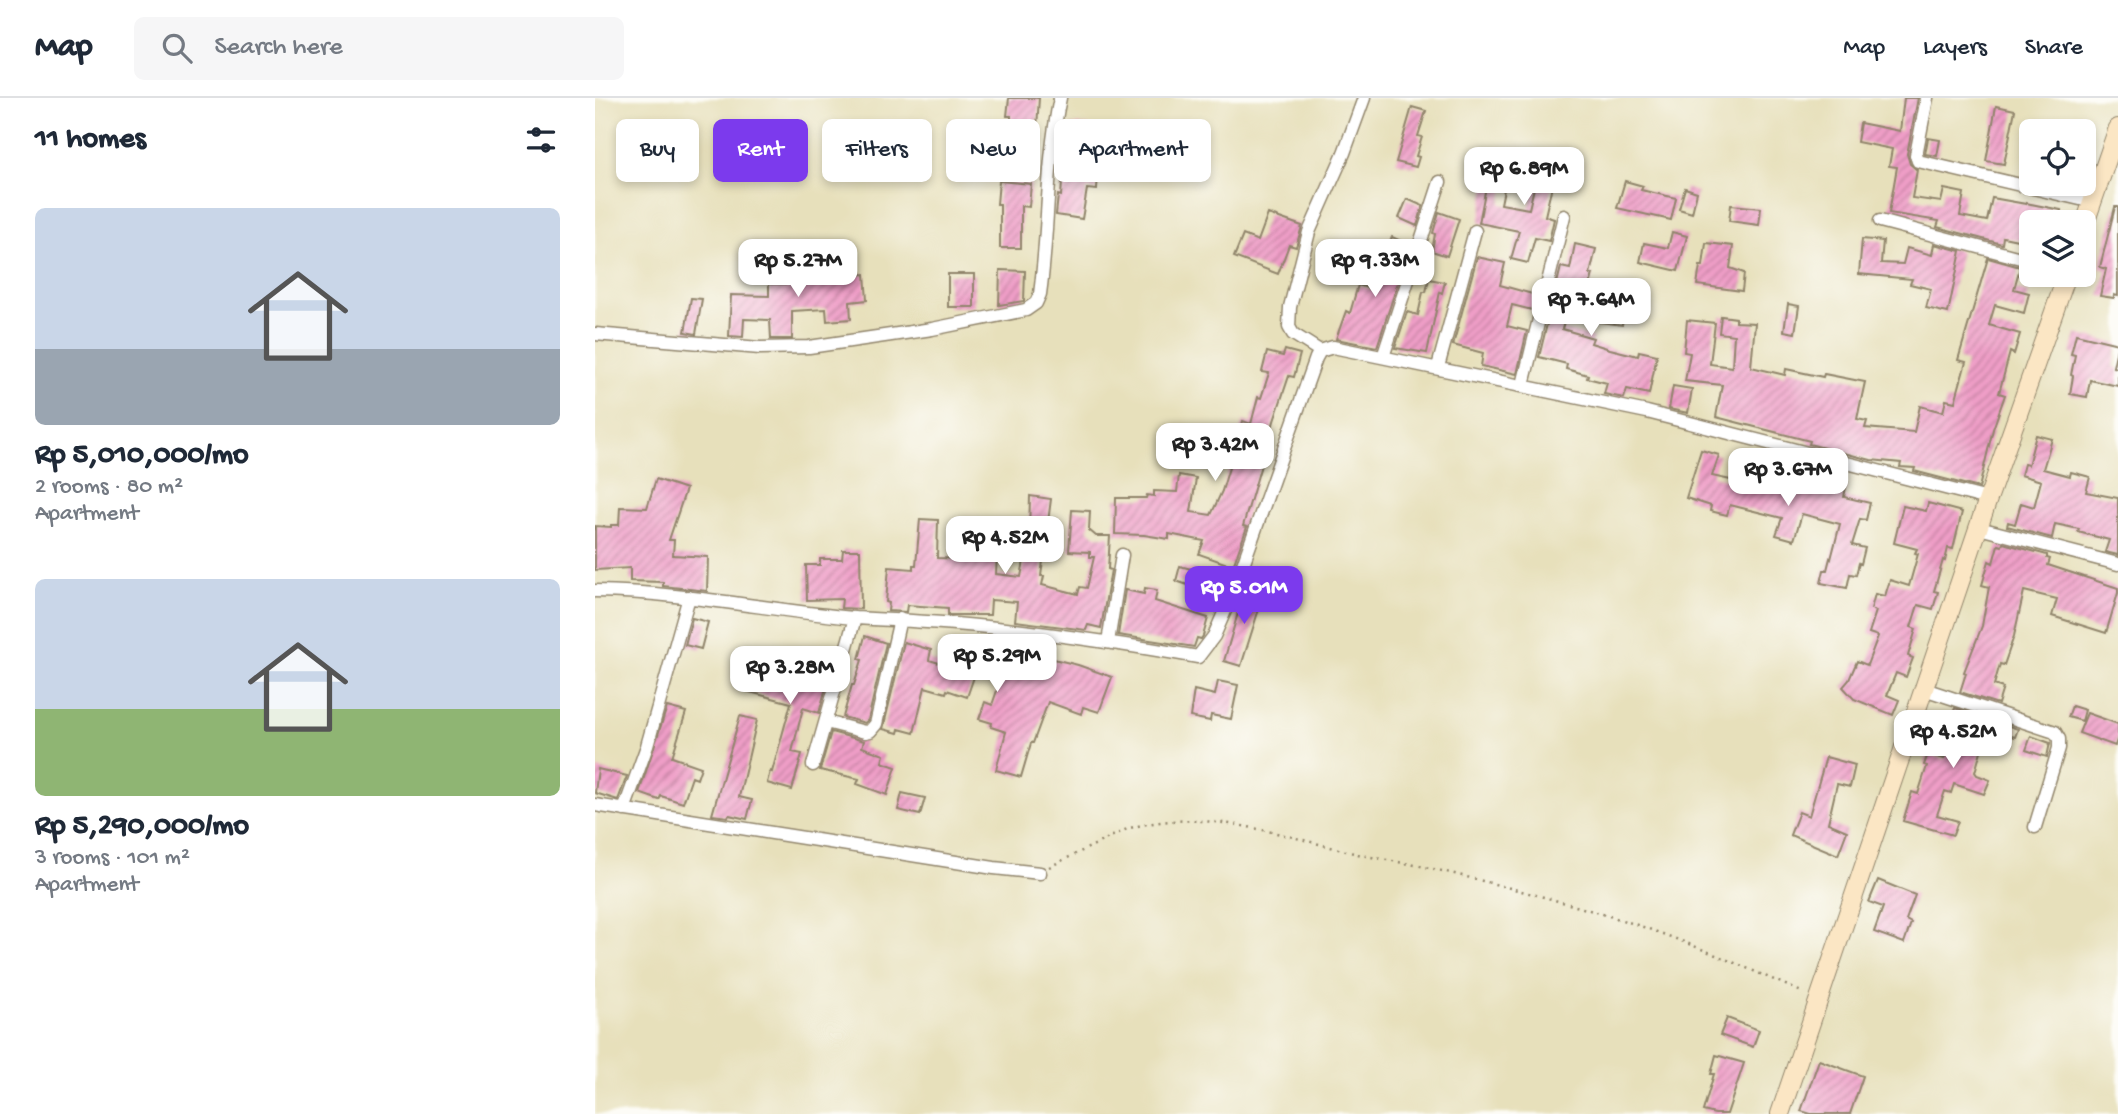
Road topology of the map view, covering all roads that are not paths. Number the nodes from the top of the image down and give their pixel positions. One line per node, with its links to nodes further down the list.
1 (1059, 98): 13 (street)
2 (1364, 98): 14 (street)
3 (1927, 98): 6 (street)
4 (2118, 128): 6 (main road)
5 (1440, 182): 15 (street)
6 (2092, 202): 7 (main road)
7 (2089, 210)
8 (1564, 216): 17 (street)
9 (1880, 221): 11 (street)
10 (1475, 231): 16 (street)
11 (2019, 258)
12 (2063, 287): 18 (main road)
13 (595, 334)
14 (1319, 351): 15 (street); 26 (street)
15 (1383, 358): 16 (street)
16 (1438, 368): 17 (street)
17 (1523, 385): 18 (street)
18 (1988, 499): 19 (main road)
19 (1979, 528): 21 (street); 27 (main road)
20 (1122, 555): 26 (street)
21 (2118, 564)
22 (595, 591): 23 (street)
23 (689, 597): 24 (street); 31 (street)
24 (855, 618): 25 (street); 28 (street)
25 (900, 620): 26 (street); 28 (street)
26 (1108, 642)
27 (1924, 689): 32 (street); 34 (main road)
28 (826, 722): 29 (street)
29 (813, 765)
30 (595, 805): 31 (street)
31 (624, 810): 33 (street)
32 (2035, 827)
33 (1040, 873)
34 (1780, 1114)

